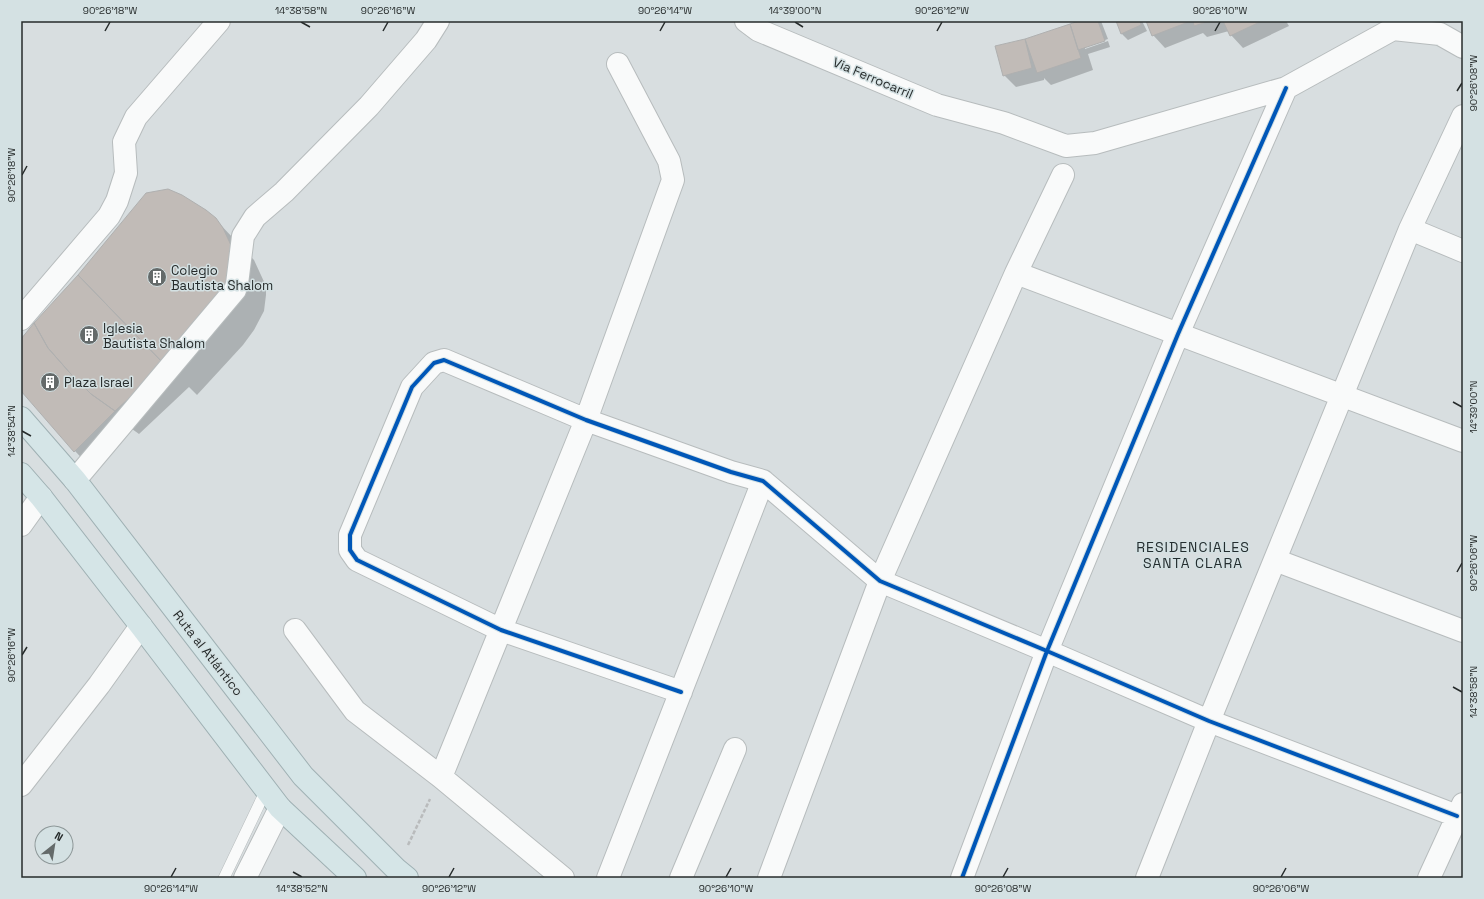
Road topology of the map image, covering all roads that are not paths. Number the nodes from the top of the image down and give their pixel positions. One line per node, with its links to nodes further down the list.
1 (219, 21): 12 (street)
2 (438, 21): 19 (street)
3 (746, 21): 6 (street, Via Ferrocarril)
4 (1463, 47): 6 (street, Via Ferrocarril)
5 (618, 64): 16 (street)
6 (1286, 88): 13 (street)
7 (1463, 116): 9 (street)
8 (1063, 175): 11 (street)
9 (1410, 229): 10 (street); 14 (street)
10 (1463, 251)
11 (1016, 273): 13 (street); 24 (street)
12 (21, 319)
13 (1178, 334): 14 (street); 29 (street)
14 (1342, 396): 17 (street); 23 (street)
15 (21, 418): 19 (highway, Ruta al Atlántico)
16 (586, 420): 20 (street); 27 (street); 27 (street)
17 (1463, 441)
18 (21, 474): 21 (highway)
19 (75, 480): 38 (highway, Ruta al Atlántico)
20 (762, 481): 24 (street); 30 (street)
21 (41, 497): 22 (street); 25 (highway)
22 (21, 525)
23 (1275, 560): 28 (street); 31 (street)
24 (880, 581): 29 (street); 45 (street)
25 (141, 626): 34 (street); 35 (highway)
26 (295, 630): 33 (street)
27 (501, 630): 30 (street); 33 (street)
28 (1463, 630)
29 (1046, 650): 31 (street); 46 (street)
30 (681, 692): 43 (street)
31 (1209, 721): 37 (street); 47 (street)
32 (735, 749): 44 (street)
33 (441, 776): 42 (street)
34 (21, 785)
35 (266, 790): 36 (highway); 39 (lane)
36 (280, 808): 40 (street); 41 (highway)
37 (1460, 810): 48 (street)
38 (401, 874)
39 (224, 878)
40 (245, 878)
41 (355, 878)
42 (563, 878)
43 (608, 878)
44 (681, 878)
45 (769, 878)
46 (962, 878)
47 (1147, 878)
48 (1430, 878)

